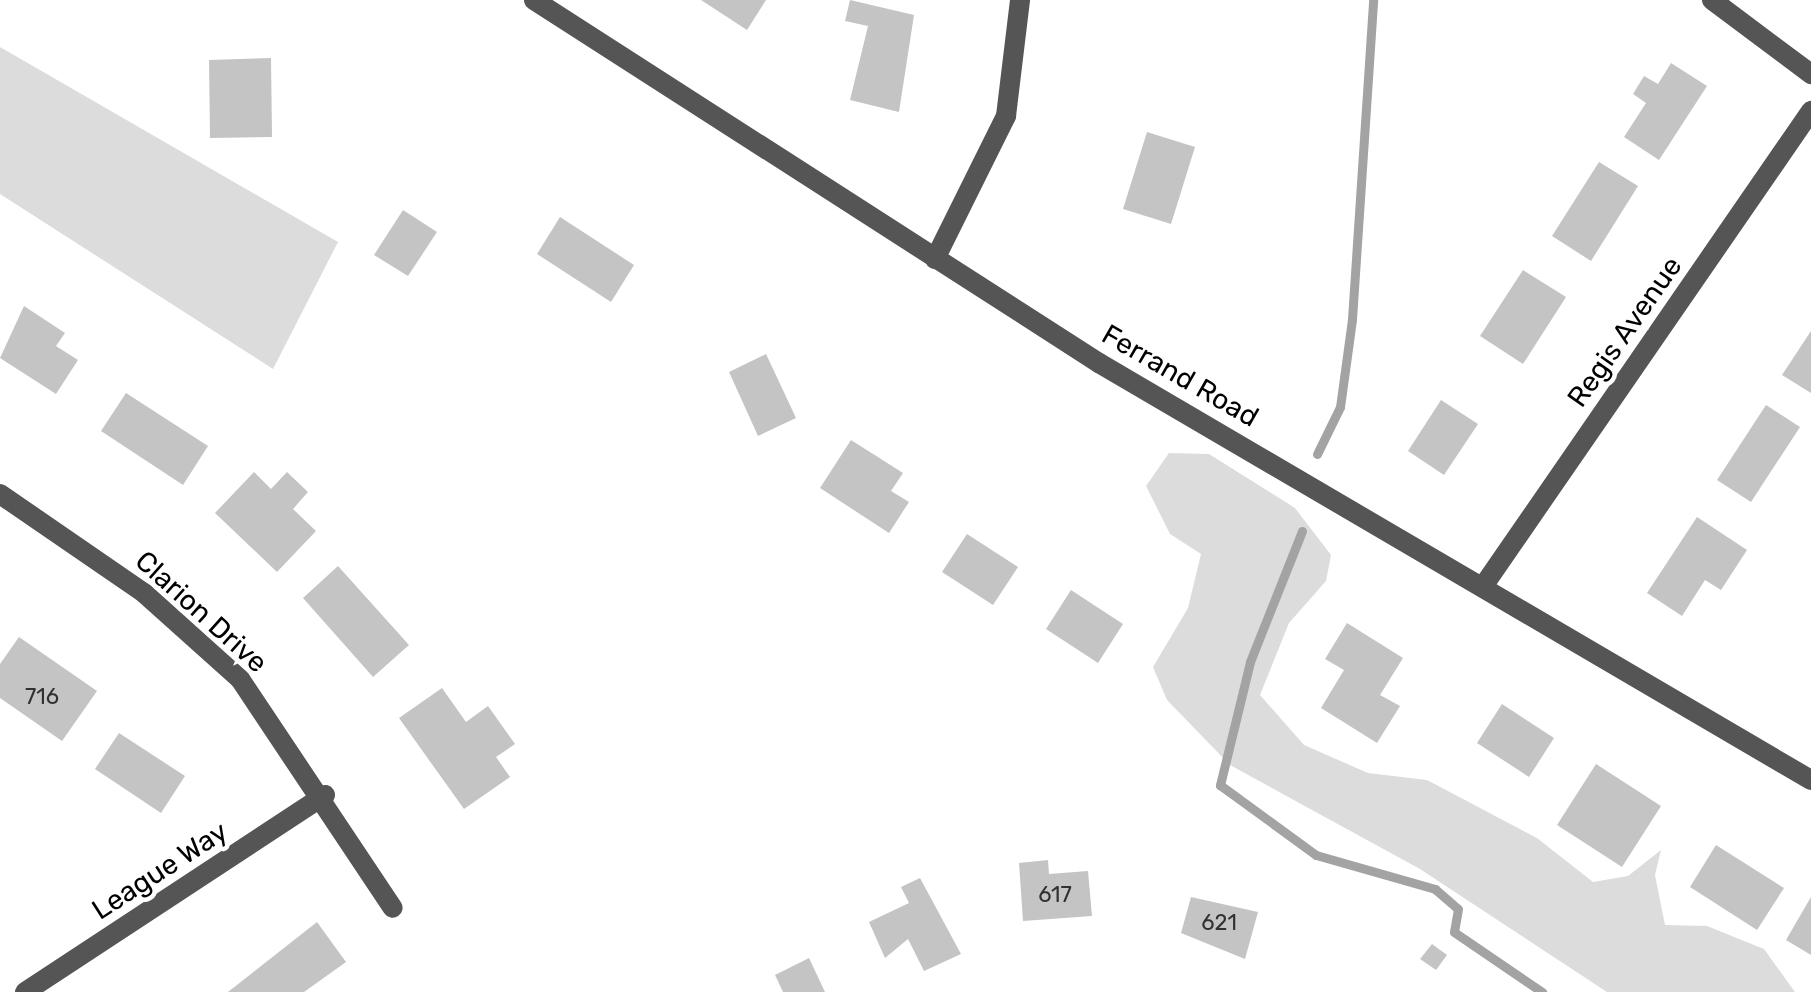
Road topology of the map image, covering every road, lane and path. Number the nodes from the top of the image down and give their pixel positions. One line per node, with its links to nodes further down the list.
1 (534, 0): 6 (street, Ferrand Road)
2 (1020, 0): 6 (street)
3 (1712, 0): 4 (street)
4 (1811, 74)
5 (1811, 111): 8 (street, Regis Avenue)
6 (935, 259): 8 (street, Ferrand Road)
7 (0, 494): 10 (street, Clarion Drive)
8 (1484, 585): 9 (street, Ferrand Road)
9 (1811, 780)
10 (324, 796): 11 (street, Clarion Drive); 12 (street, League Way)
11 (393, 908)
12 (25, 992)

